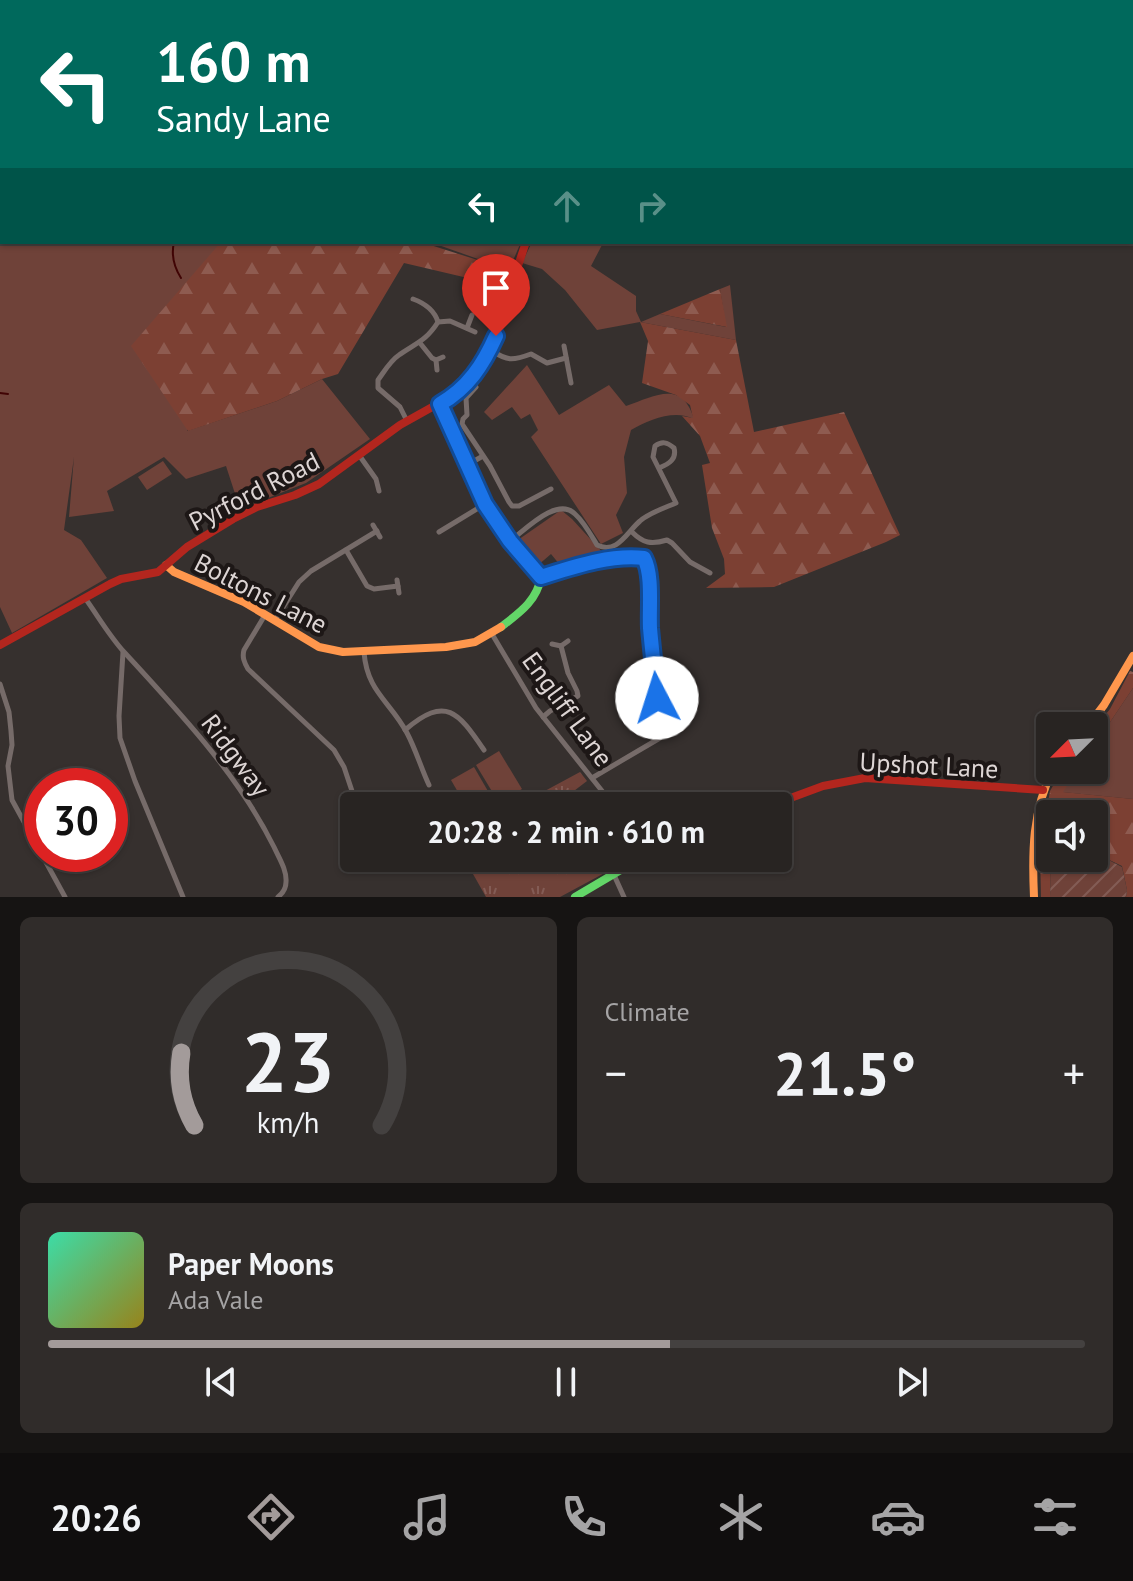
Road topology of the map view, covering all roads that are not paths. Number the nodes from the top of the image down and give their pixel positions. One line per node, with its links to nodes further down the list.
1 (525, 244): 9 (street, Pyrford Road)
2 (417, 299): 4 (street)
3 (472, 315): 5 (street)
4 (438, 322): 5 (street); 7 (street)
5 (467, 328): 6 (street)
6 (475, 332)
7 (420, 343): 12 (street); 17 (street)
8 (564, 346): 11 (street)
9 (490, 349): 11 (street); 16 (street, Pyrford Road)
10 (443, 357): 12 (street)
11 (566, 358): 14 (street)
12 (436, 360): 13 (street)
13 (437, 370)
14 (571, 383)
15 (476, 387): 19 (street)
16 (440, 404): 17 (street, Pyrford Road); 20 (street)
17 (407, 421): 18 (street, Pyrford Road)
18 (359, 455): 23 (street); 30 (street, Pyrford Road)
19 (483, 456): 20 (street); 22 (street)
20 (467, 465): 24 (street)
21 (659, 468): 21 (street); 27 (street)
22 (551, 489)
23 (379, 491)
24 (485, 504): 26 (street); 28 (street)
25 (377, 531): 29 (street)
26 (439, 532)
27 (632, 532): 28 (street); 31 (street)
28 (510, 541): 32 (street)
29 (346, 550): 33 (street); 36 (street)
30 (166, 565): 34 (street, Pyrford Road); 35 (street, Boltons Lane)
31 (710, 573)
32 (539, 574): 37 (street, Boltons Lane); 50 (street)
33 (398, 586)
34 (85, 598): 40 (street, Pyrford Road); 42 (street, Ridgway)
35 (265, 615): 36 (street, Boltons Lane); 54 (street)
36 (275, 620): 43 (street, Boltons Lane)
37 (492, 634): 43 (street, Boltons Lane); 47 (street, Engliff Lane)
38 (568, 641): 41 (street)
39 (552, 644): 41 (street)
40 (0, 645)
41 (561, 646): 47 (street)
42 (123, 651): 60 (street); 61 (street, Ridgway)
43 (364, 652): 48 (street)
44 (1133, 656): 46 (street)
45 (0, 684): 59 (street)
46 (1099, 712)
47 (543, 717): 50 (street, Engliff Lane)
48 (405, 730): 49 (street); 51 (street)
49 (479, 747)
50 (592, 778): 55 (street, Engliff Lane)
51 (425, 782)
52 (1046, 784): 53 (street)
53 (1043, 790): 56 (street, Upshot Lane); 64 (street)
54 (352, 792)
55 (603, 792)
56 (792, 797)
57 (619, 872): 58 (street)
58 (614, 875): 62 (street); 63 (street)
59 (65, 897)
60 (183, 897)
61 (278, 897)
62 (575, 897)
63 (624, 897)
64 (1034, 897)

